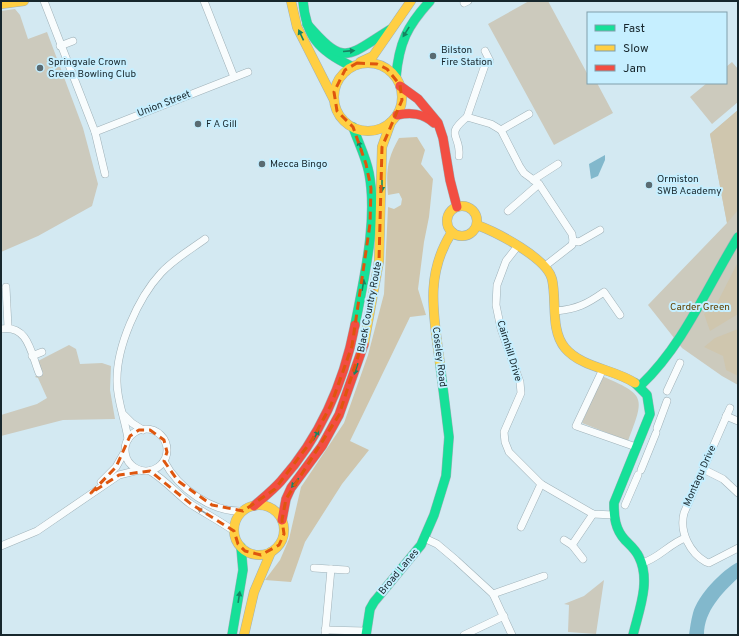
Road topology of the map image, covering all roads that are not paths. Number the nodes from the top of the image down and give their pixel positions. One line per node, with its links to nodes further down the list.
1 (24, 1): 8 (main road)
2 (44, 1): 12 (street)
3 (204, 1): 16 (street)
4 (291, 1): 19 (main road, one-way to 4)
5 (303, 1): 9 (main road)
6 (411, 1): 10 (main road)
7 (430, 1): 17 (main road, one-way to 17)
8 (1, 4)
9 (307, 24): 10 (main road, one-way to 10); 14 (main road)
10 (391, 29): 14 (main road)
11 (73, 41): 12 (street)
12 (60, 46): 26 (street)
13 (485, 51): 21 (street)
14 (354, 64): 17 (main road); 19 (main road)
15 (248, 72): 16 (street, Union Street)
16 (234, 77): 26 (street, Union Street)
17 (396, 77): 18 (main road)
18 (400, 86): 22 (main road); 24 (main road)
19 (334, 100): 23 (main road)
20 (529, 114): 25 (street)
21 (466, 117): 25 (street); 27 (street)
22 (394, 119): 23 (main road); 24 (main road); 79 (main road, Black Country Route, one-way to 79)
23 (353, 127): 75 (main road, Black Country Route, one-way to 23)
24 (440, 128): 31 (main road)
25 (501, 130): 30 (street)
26 (95, 132): 29 (street)
27 (459, 156)
28 (558, 164): 30 (street)
29 (105, 174)
30 (536, 182): 32 (street); 38 (street)
31 (457, 207): 33 (main road); 35 (main road)
32 (508, 211)
33 (476, 225): 35 (main road); 39 (main road)
34 (600, 230): 38 (street)
35 (452, 232): 69 (main road, Coseley Road)
36 (738, 237): 47 (main road)
37 (205, 239): 56 (street)
38 (573, 241): 40 (street)
39 (517, 247): 40 (main road); 68 (street, Cairnhill Drive)
40 (545, 266): 42 (main road)
41 (6, 287): 44 (street)
42 (556, 311): 43 (street); 48 (main road)
43 (620, 315)
44 (5, 328): 46 (street)
45 (42, 352): 46 (street)
46 (32, 356): 49 (street)
47 (667, 360): 50 (main road); 51 (street)
48 (604, 368): 50 (main road); 61 (street)
49 (39, 373)
50 (640, 385): 54 (main road)
51 (667, 391)
52 (667, 400): 55 (street)
53 (730, 408): 57 (street, Montagu Drive)
54 (650, 411): 55 (street); 61 (main road)
55 (662, 413): 62 (street)
56 (124, 415): 59 (street); 60 (street)
57 (726, 416): 58 (street); 66 (street, Montagu Drive)
58 (738, 421)
59 (143, 430): 60 (street); 64 (street)
60 (128, 439): 63 (street)
61 (637, 445): 62 (street); 70 (main road)
62 (650, 447): 71 (street)
63 (124, 453): 65 (street); 72 (street)
64 (164, 461): 67 (street); 76 (street)
65 (138, 470): 67 (street); 72 (street)
66 (704, 470): 73 (street); 83 (street, Montagu Drive)
67 (150, 471): 81 (street, one-way to 67)
68 (541, 484): 77 (street, Cairnhill Drive); 80 (street)
69 (443, 486): 82 (main road, Broad Lanes)
70 (620, 487): 71 (street); 78 (main road)
71 (631, 491): 74 (street)
72 (91, 493): 86 (street)
73 (738, 493)
74 (625, 505)
75 (254, 506): 76 (main road); 79 (main road)
76 (243, 511): 81 (main road)
77 (593, 514): 78 (street, Cairnhill Drive); 85 (street)
78 (613, 515): 91 (main road)
79 (282, 520): 89 (main road)
80 (521, 527)
81 (234, 532): 87 (main road)
82 (424, 538): 96 (street); 99 (main road, Broad Lanes)
83 (685, 538): 88 (street); 91 (street)
84 (564, 540): 85 (street)
85 (572, 544): 90 (street)
86 (1, 546)
87 (241, 547): 89 (main road); 100 (main road, one-way to 87)
88 (738, 548)
89 (271, 552): 101 (main road)
90 (582, 559)
91 (642, 564): 104 (main road)
92 (314, 568): 93 (street)
93 (331, 569): 94 (street); 98 (street)
94 (346, 570)
95 (544, 576): 96 (street)
96 (493, 594): 97 (street)
97 (504, 616): 102 (street); 103 (street)
98 (325, 632): 99 (street)
99 (365, 633)
100 (232, 635)
101 (244, 635)
102 (464, 635)
103 (512, 635)
104 (633, 635)

